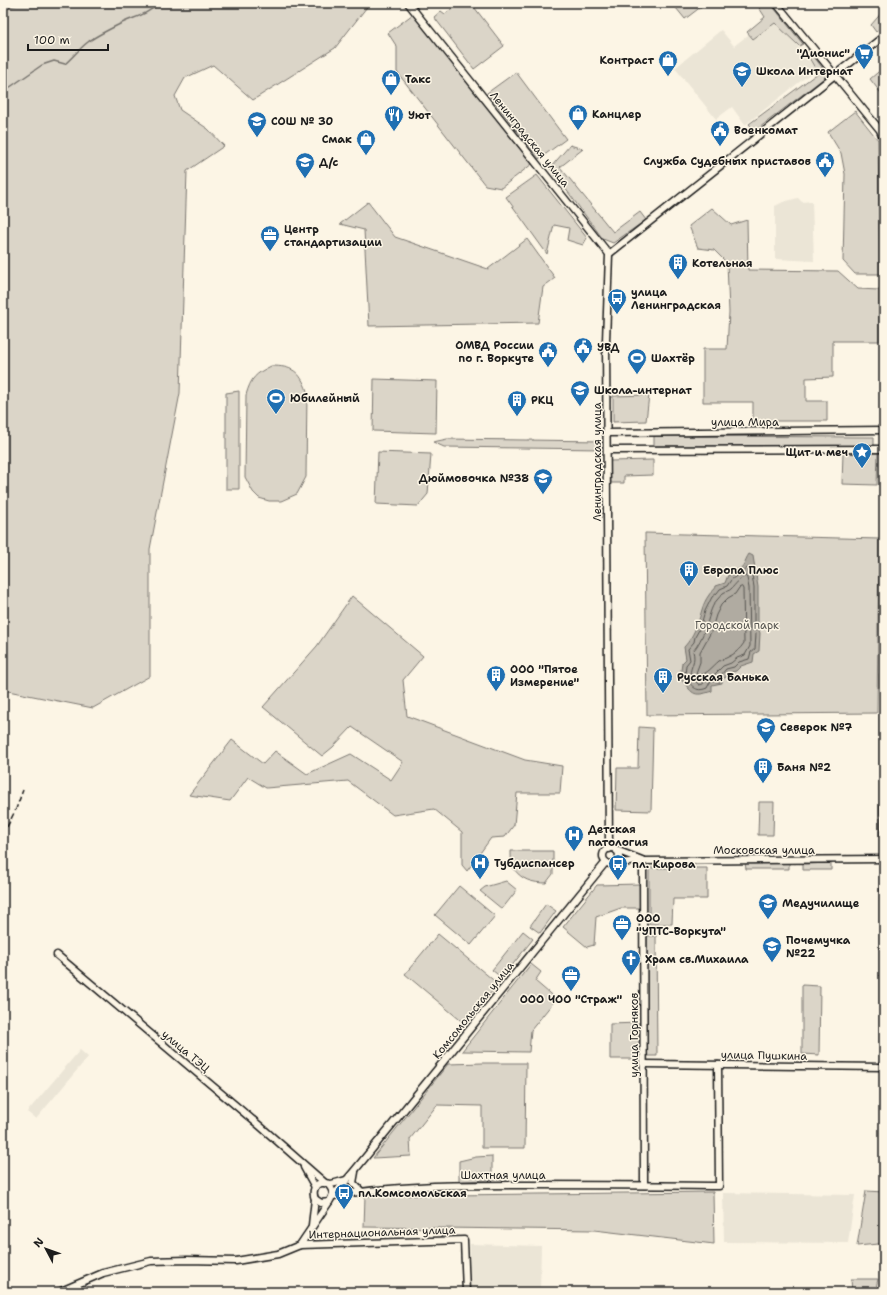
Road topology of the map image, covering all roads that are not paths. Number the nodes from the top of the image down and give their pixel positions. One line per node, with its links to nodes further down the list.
1 (408, 3): 6 (street, Ленинградская улица)
2 (776, 3): 4 (street)
3 (884, 36): 4 (street)
4 (835, 75): 5 (street); 6 (street)
5 (884, 140)
6 (609, 254): 8 (street, Ленинградская улица)
7 (884, 430): 8 (street, улица Мира)
8 (606, 433): 10 (street, Ленинградская улица)
9 (884, 449): 10 (street)
10 (607, 450): 12 (street, Ленинградская улица)
11 (884, 675): 14 (street)
12 (609, 849): 13 (street); 16 (street)
13 (616, 850): 15 (street, Московская улица); 17 (street)
14 (884, 859): 15 (street, Московская улица); 21 (street)
15 (644, 861): 17 (street, Московская улица); 19 (street, улица Горняков)
16 (606, 862): 17 (street); 23 (street, Комсомольская улица)
17 (615, 863)
18 (57, 955): 22 (street, улица ТЭЦ)
19 (644, 1064): 20 (street, улица Пушкина); 26 (street, улица Горняков)
20 (718, 1065): 21 (street, улица Пушкина); 26 (street, Шахтная улица)
21 (884, 1067)
22 (302, 1164): 25 (street, улица ТЭЦ); 27 (street)
23 (355, 1170): 24 (street, Комсомольская улица); 28 (street)
24 (347, 1180): 25 (street); 29 (street, Комсомольская улица)
25 (326, 1184): 27 (street); 29 (street)
26 (644, 1185): 28 (street, Шахтная улица)
27 (315, 1187): 30 (street)
28 (361, 1191): 29 (street, Шахтная улица)
29 (333, 1196): 31 (street)
30 (315, 1199): 31 (street); 32 (street)
31 (329, 1202): 32 (street)
32 (312, 1226): 33 (street)
33 (300, 1245): 34 (street); 35 (street, Интернациональная улица)
34 (59, 1292)
35 (466, 1292)

